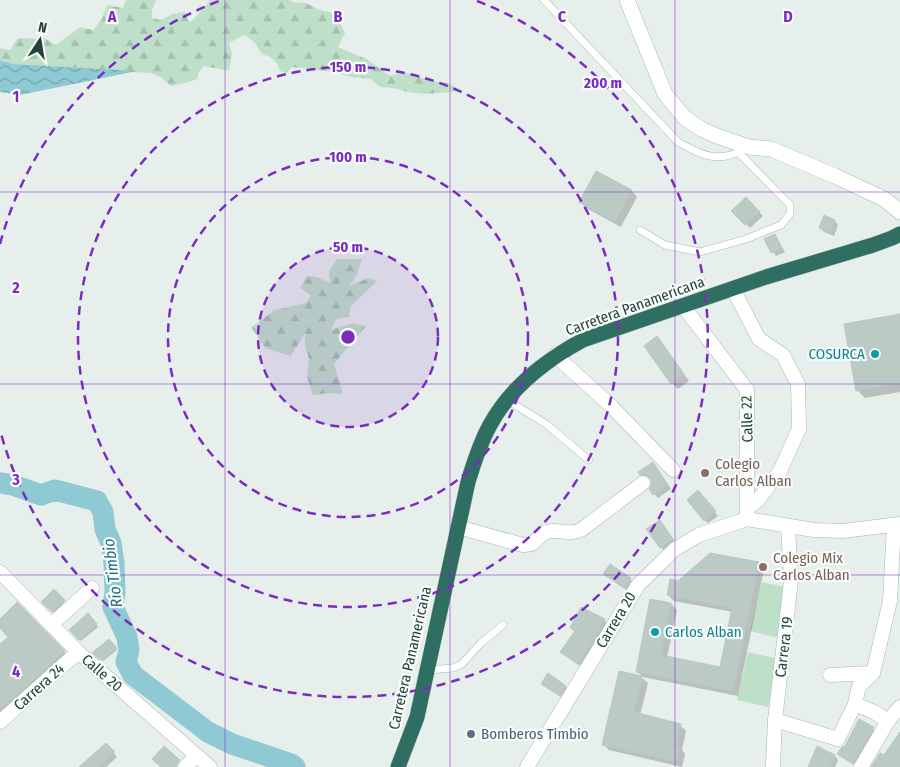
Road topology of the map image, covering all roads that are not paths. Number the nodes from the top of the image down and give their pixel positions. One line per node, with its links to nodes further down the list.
1 (544, 0): 3 (lane)
2 (626, 0): 3 (main road)
3 (744, 150): 4 (main road); 5 (lane)
4 (900, 212)
5 (640, 230)
6 (900, 234): 7 (highway, Carretera Panamericana)
7 (733, 289): 8 (highway, Carretera Panamericana); 14 (street)
8 (682, 306): 9 (highway, Carretera Panamericana); 14 (street, Calle 22)
9 (555, 355): 10 (highway, Carretera Panamericana); 12 (street)
10 (507, 400): 11 (lane); 17 (highway, Carretera Panamericana)
11 (589, 460)
12 (673, 470)
13 (643, 483): 17 (street)
14 (747, 513): 16 (street); 35 (street, Carrera 20)
15 (897, 524): 16 (street); 24 (street)
16 (788, 526): 28 (street, Carrera 19)
17 (458, 527): 23 (highway, Carretera Panamericana)
18 (0, 572): 20 (street, Calle 20)
19 (92, 588): 20 (street)
20 (52, 624): 22 (street, Calle 20)
21 (502, 625): 23 (lane)
22 (78, 652): 30 (street, Carrera 24); 31 (street, Calle 20)
23 (428, 670): 34 (highway, Carretera Panamericana)
24 (874, 673): 25 (street); 26 (street)
25 (830, 675)
26 (855, 704): 28 (street); 29 (street)
27 (900, 707): 29 (street)
28 (775, 720): 36 (street, Carrera 19)
29 (888, 721): 37 (street)
30 (0, 722)
31 (196, 756): 32 (street); 33 (street, Calle 20)
32 (185, 767)
33 (210, 767)
34 (398, 767)
35 (528, 767)
36 (773, 767)
37 (861, 767)

